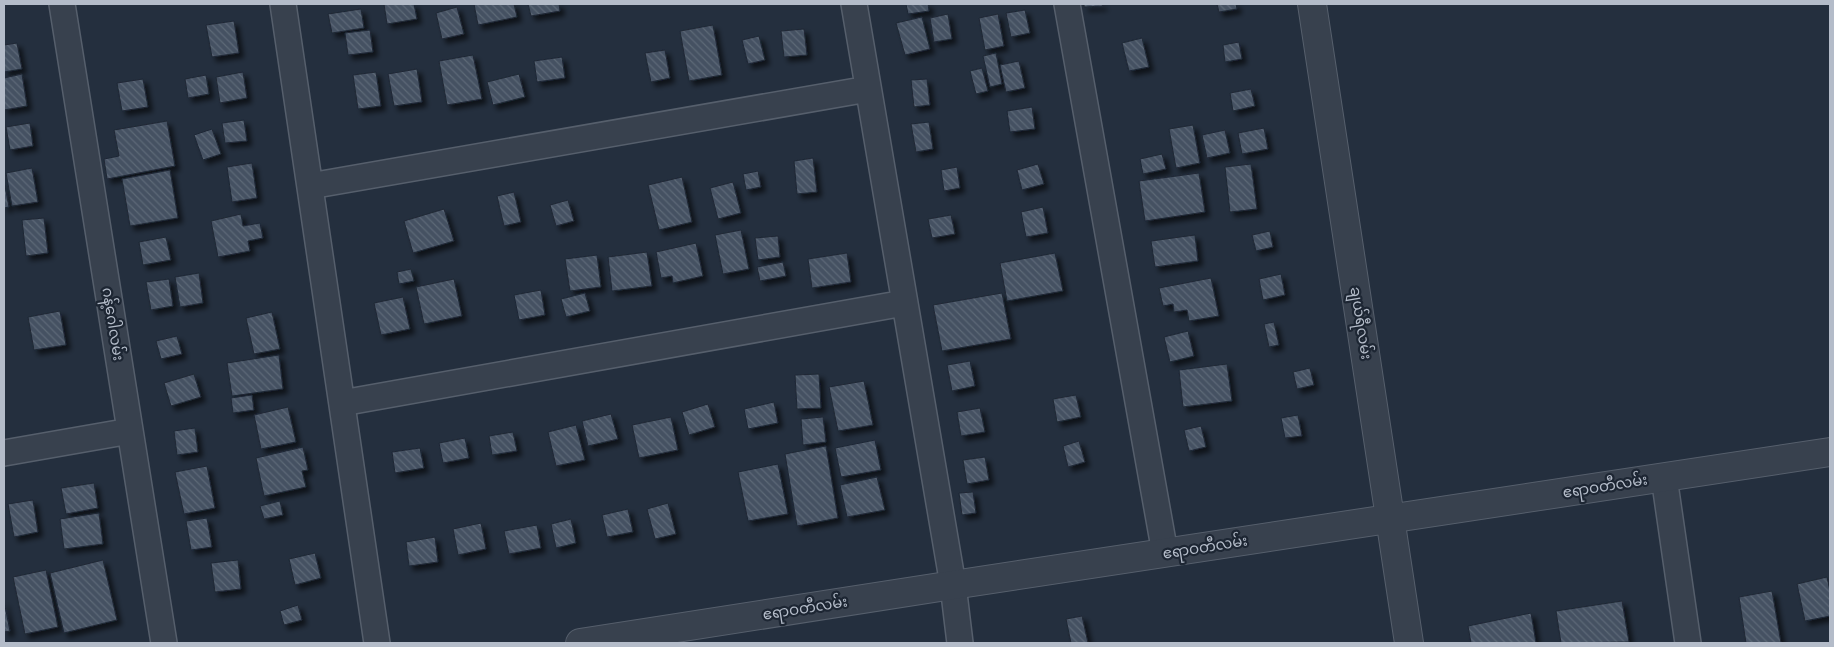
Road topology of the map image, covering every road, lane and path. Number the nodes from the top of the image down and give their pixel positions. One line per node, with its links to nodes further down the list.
1 (62, 4): 10 (street, ဂန့်ဂေါလမ်း)
2 (283, 4): 7 (street)
3 (854, 4): 6 (street)
4 (1067, 4): 15 (street)
5 (1312, 4): 14 (street, ချယ်ရီလမ်း)
6 (868, 89): 7 (street); 8 (street)
7 (310, 186): 9 (street)
8 (904, 302): 9 (street); 16 (street)
9 (342, 403): 18 (street)
10 (130, 431): 12 (street); 17 (street, ဂန့်ဂေါလမ်း)
11 (1830, 452): 13 (street, ဧရာဝတီလမ်း)
12 (4, 453)
13 (1664, 477): 14 (street, ဧရာဝတီလမ်း); 22 (street)
14 (1392, 518): 15 (street, ဧရာဝတီလမ်း); 21 (street, ချယ်ရီလမ်း)
15 (1165, 552): 16 (street, ဧရာဝတီလမ်း)
16 (953, 585): 19 (street, ဧရာဝတီလမ်း); 20 (street)
17 (164, 643)
18 (377, 643)
19 (580, 643)
20 (960, 643)
21 (1410, 643)
22 (1688, 643)

